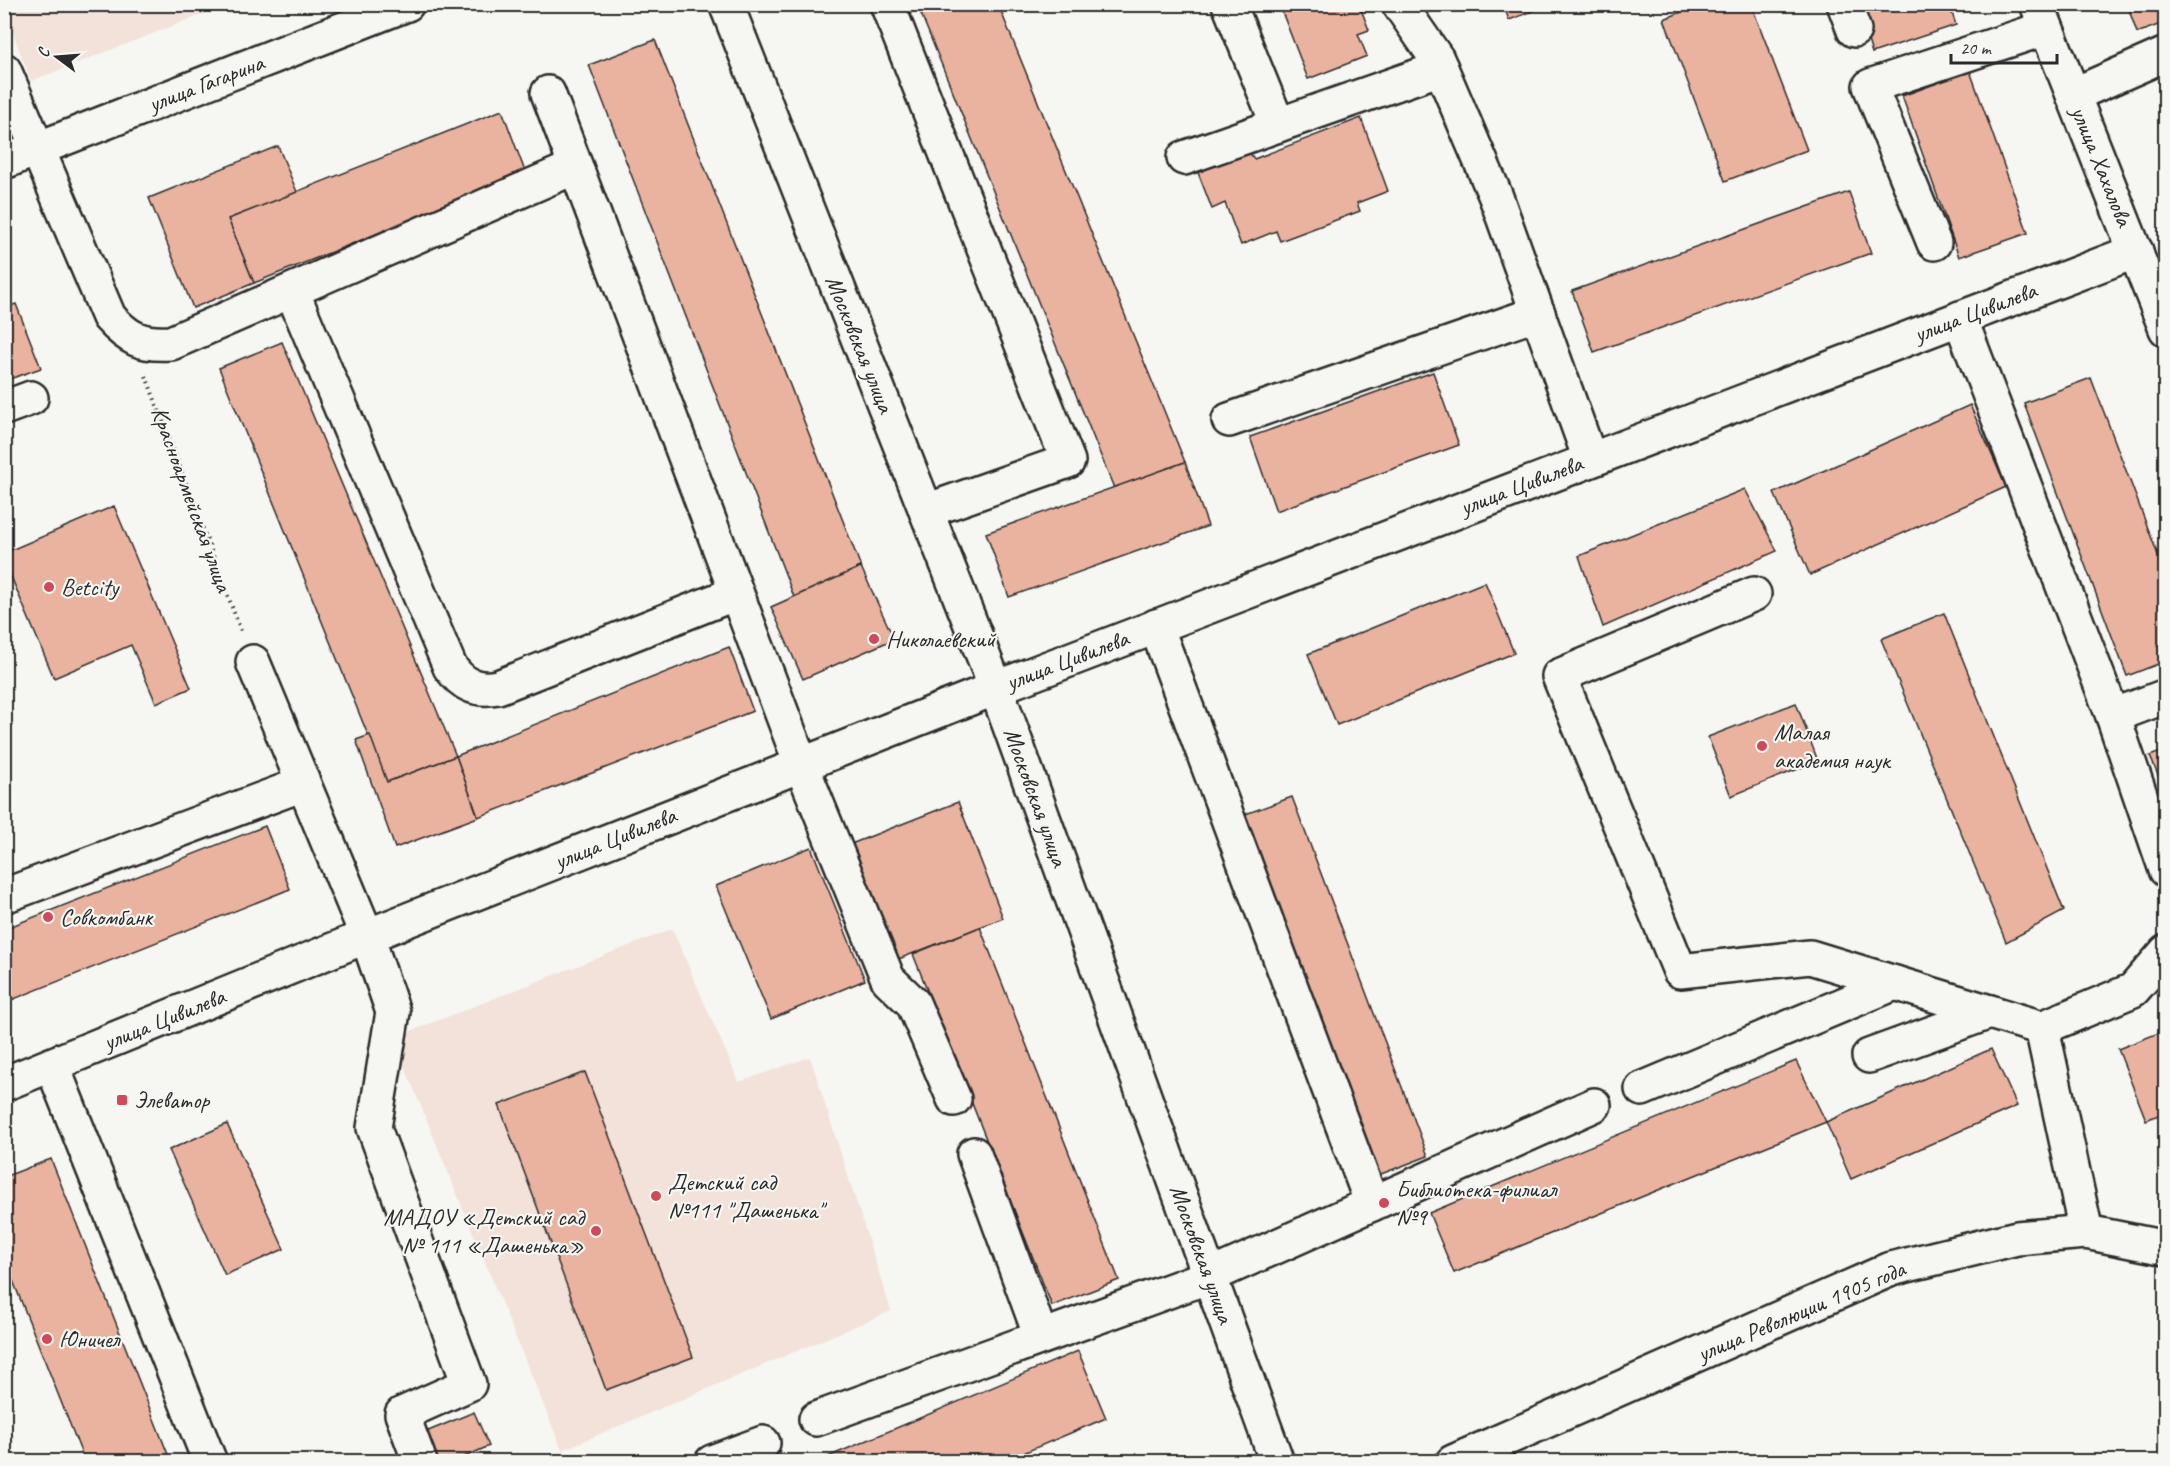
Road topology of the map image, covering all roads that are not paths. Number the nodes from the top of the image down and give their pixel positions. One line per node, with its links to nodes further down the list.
1 (407, 4): 13 (street, улица Гагарина)
2 (726, 4): 25 (street, Московская улица)
3 (887, 4): 25 (street)
4 (1229, 4): 12 (street)
5 (1399, 4): 8 (street)
6 (2041, 16): 11 (street, улица Хахалова); 17 (street)
7 (2166, 54): 11 (street)
8 (1441, 68): 12 (street); 20 (street)
9 (4, 70): 13 (street)
10 (548, 93): 16 (street)
11 (2073, 95): 18 (street, улица Хахалова)
12 (1278, 125): 14 (street)
13 (37, 149): 15 (street, улица Гагарина); 19 (street)
14 (1184, 158)
15 (4, 162)
16 (575, 166): 19 (street); 26 (street)
17 (1934, 243)
18 (2136, 251): 21 (street, улица Цивилева); 22 (street, улица Хахалова)
19 (292, 291): 26 (street)
20 (1538, 313): 23 (street); 24 (street)
21 (1960, 318): 24 (street, улица Цивилева); 32 (street)
22 (2166, 329)
23 (1229, 420)
24 (1590, 459): 28 (street, улица Цивилева)
25 (926, 511): 30 (street, Московская улица)
26 (736, 593): 33 (street)
27 (1754, 594): 39 (street)
28 (1156, 626): 30 (street, улица Цивилева); 49 (street)
29 (253, 662): 34 (street)
30 (996, 688): 33 (street, улица Цивилева); 52 (street, Московская улица)
31 (2166, 696): 32 (street)
32 (2113, 716): 35 (street)
33 (801, 764): 37 (street, улица Цивилева); 46 (street)
34 (303, 784): 36 (street); 37 (street)
35 (2166, 870)
36 (4, 896)
37 (367, 936): 43 (street, улица Цивилева); 57 (street)
38 (2166, 952): 41 (street)
39 (1895, 983): 40 (street); 45 (street)
40 (1990, 1012): 41 (street); 42 (street)
41 (2042, 1028): 50 (street)
42 (1869, 1056)
43 (52, 1065): 44 (street, улица Цивилева); 56 (street)
44 (4, 1084)
45 (1642, 1089)
46 (954, 1099)
47 (1594, 1105): 49 (street)
48 (974, 1154): 53 (street)
49 (1372, 1204): 52 (street)
50 (2086, 1232): 51 (street, улица Революции 1905 года); 60 (street, улица Революции 1905 года)
51 (2166, 1248)
52 (1210, 1276): 53 (street); 59 (street, Московская улица)
53 (1041, 1337): 54 (street)
54 (816, 1419)
55 (764, 1443): 58 (street)
56 (210, 1461)
57 (420, 1461)
58 (712, 1461)
59 (1277, 1461)
60 (1453, 1461)

